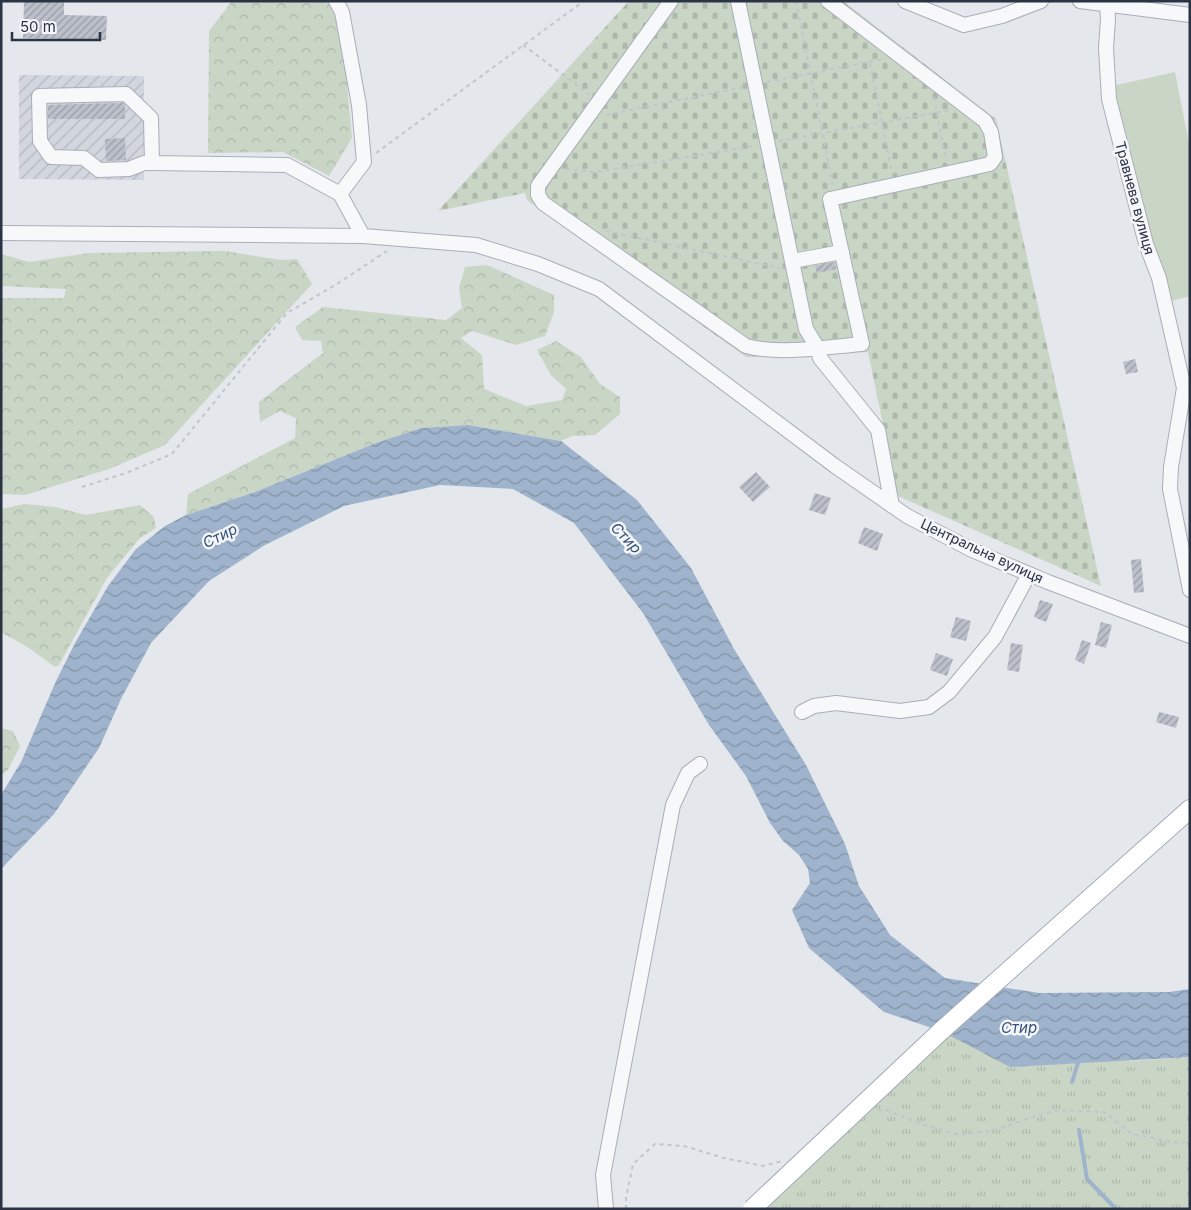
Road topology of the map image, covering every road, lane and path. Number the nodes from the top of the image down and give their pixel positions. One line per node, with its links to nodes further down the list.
1 (336, 1): 17 (street)
2 (584, 1): 13 (path)
3 (671, 1): 16 (street)
4 (738, 1): 28 (street)
5 (796, 1): 22 (path)
6 (828, 1): 15 (street)
7 (905, 1): 8 (street)
8 (1041, 1)
9 (1080, 1): 10 (street)
10 (1108, 4): 11 (street); 30 (street, Травнева вулиця)
11 (1130, 4): 12 (street)
12 (1190, 14)
13 (523, 45): 16 (path); 17 (path)
14 (870, 62): 20 (path)
15 (930, 79): 19 (path); 19 (street)
16 (599, 102): 29 (street)
17 (364, 162): 21 (street)
18 (152, 163): 18 (street); 21 (street)
19 (948, 173): 20 (street)
20 (895, 185): 22 (street)
21 (340, 194): 25 (street)
22 (835, 198): 27 (street)
23 (606, 231): 28 (path)
24 (1, 232): 25 (street, Центральна вулиця)
25 (363, 236): 26 (street, Центральна вулиця)
26 (403, 240): 31 (path); 32 (street, Центральна вулиця)
27 (842, 252): 28 (street); 29 (street)
28 (793, 266): 29 (street)
29 (817, 347): 32 (street)
30 (1187, 387): 34 (street, Травнева вулиця)
31 (82, 488)
32 (892, 506): 33 (street, Центральна вулиця)
33 (1029, 574): 35 (street, Центральна вулиця); 36 (street)
34 (1190, 590)
35 (1190, 636)
36 (802, 712)
37 (700, 764): 42 (street)
38 (1190, 809): 44 (main road, bridge)
39 (877, 1110): 40 (path)
40 (1190, 1141)
41 (788, 1155): 43 (path)
42 (606, 1209)
43 (626, 1209)
44 (752, 1209)

